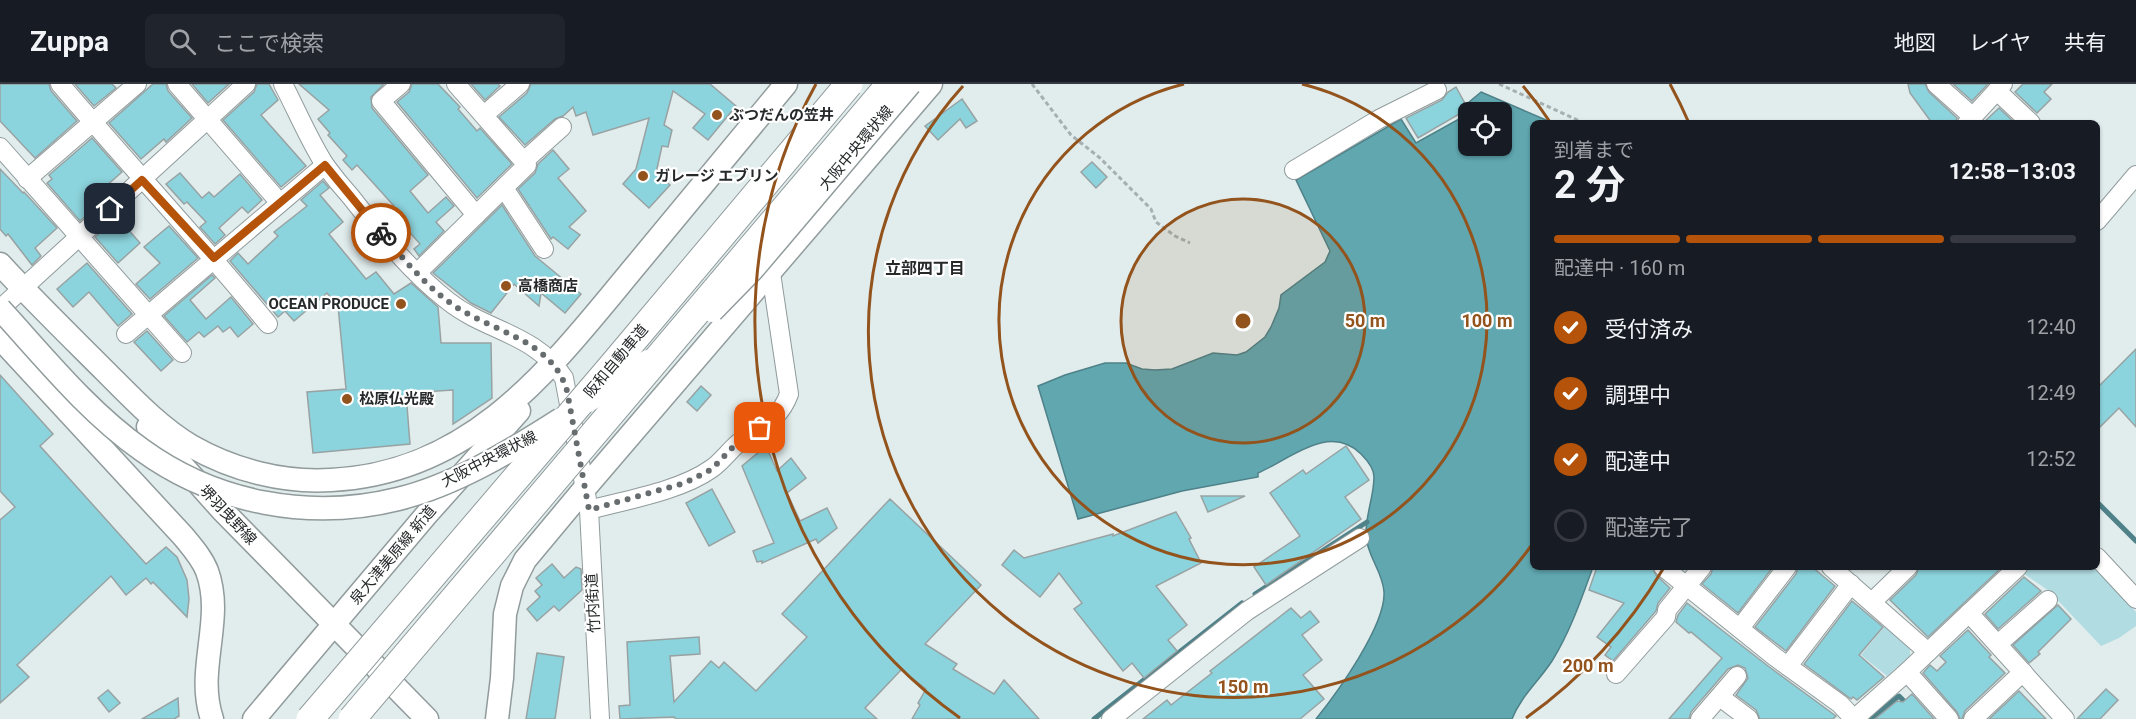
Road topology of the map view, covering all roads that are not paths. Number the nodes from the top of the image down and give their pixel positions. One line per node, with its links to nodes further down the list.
1 (60, 84): 21 (street)
2 (137, 84): 21 (street)
3 (177, 84): 18 (street)
4 (246, 84): 18 (street)
5 (283, 84): 25 (street)
6 (401, 84): 32 (street)
7 (456, 84): 17 (street)
8 (520, 84): 17 (street)
9 (786, 84): 47 (main road, 大阪中央環状線)
10 (849, 84): 77 (highway, 阪和自動車道, bridge)
11 (890, 84): 78 (highway, 阪和自動車道, bridge)
12 (910, 84): 41 (main road, 大阪中央環状線, bridge)
13 (931, 84): 39 (main road, 大阪中央環状線)
14 (1936, 84): 19 (street)
15 (1444, 86): 26 (street)
16 (2000, 87): 19 (street); 20 (street)
17 (484, 116): 24 (street)
18 (207, 120): 29 (street); 31 (street)
19 (1970, 120)
20 (2028, 120)
21 (92, 122): 28 (street); 29 (street)
22 (562, 127): 24 (street)
23 (0, 147): 28 (street)
24 (524, 161): 30 (street)
25 (325, 165): 31 (street); 38 (street)
26 (1294, 170)
27 (2136, 175): 33 (street)
28 (27, 179): 34 (street)
29 (142, 180): 34 (street); 36 (street)
30 (504, 188): 32 (street); 35 (street)
31 (280, 203): 36 (street)
32 (476, 215): 38 (street)
33 (2100, 217)
34 (78, 237): 40 (street); 42 (street)
35 (544, 249)
36 (214, 258): 42 (street); 43 (street)
37 (0, 264): 40 (main road, 大阪中央環状線)
38 (417, 273): 47 (street)
39 (771, 273): 48 (main road, 大阪中央環状線); 48 (street)
40 (30, 296): 41 (street); 47 (main road, 大阪中央環状線); 63 (main road, 堺羽曳野線)
41 (0, 309)
42 (147, 315): 44 (street); 46 (street)
43 (268, 324)
44 (126, 334)
45 (0, 338): 75 (main road)
46 (182, 353)
47 (554, 363): 48 (street, 竹内街道); 63 (main road, 泉大津美原線 新道)
48 (587, 499): 80 (main road, 大阪中央環状線); 81 (street, 竹内街道)
49 (1360, 538): 73 (street)
50 (2100, 560): 59 (street)
51 (1667, 570): 58 (street)
52 (1700, 570): 58 (street)
53 (1785, 570): 64 (street)
54 (1835, 570): 57 (street)
55 (1905, 570): 61 (street)
56 (2015, 570): 62 (street)
57 (1851, 584): 61 (street); 67 (street)
58 (1687, 585): 64 (street); 70 (street)
59 (2136, 599)
60 (2048, 600): 65 (street)
61 (1872, 602): 66 (street)
62 (1969, 613): 65 (street); 66 (street)
63 (333, 624): 76 (main road, 泉大津美原線 新道); 79 (main road, 堺羽曳野線)
64 (1740, 628): 67 (street)
65 (1998, 644): 69 (street)
66 (1928, 652): 68 (street)
67 (1788, 666): 74 (street)
68 (1907, 672): 74 (street); 85 (street)
69 (2023, 672): 86 (street); 87 (street)
70 (1616, 674)
71 (1737, 676): 72 (street)
72 (1720, 697): 83 (street); 84 (street)
73 (1134, 712): 82 (street)
74 (1872, 713)
75 (212, 719)
76 (254, 719)
77 (310, 719)
78 (352, 719)
79 (427, 719)
80 (497, 719)
81 (600, 719)
82 (1111, 719)
83 (1700, 719)
84 (1749, 719)
85 (1948, 719)
86 (1973, 719)
87 (2065, 719)

